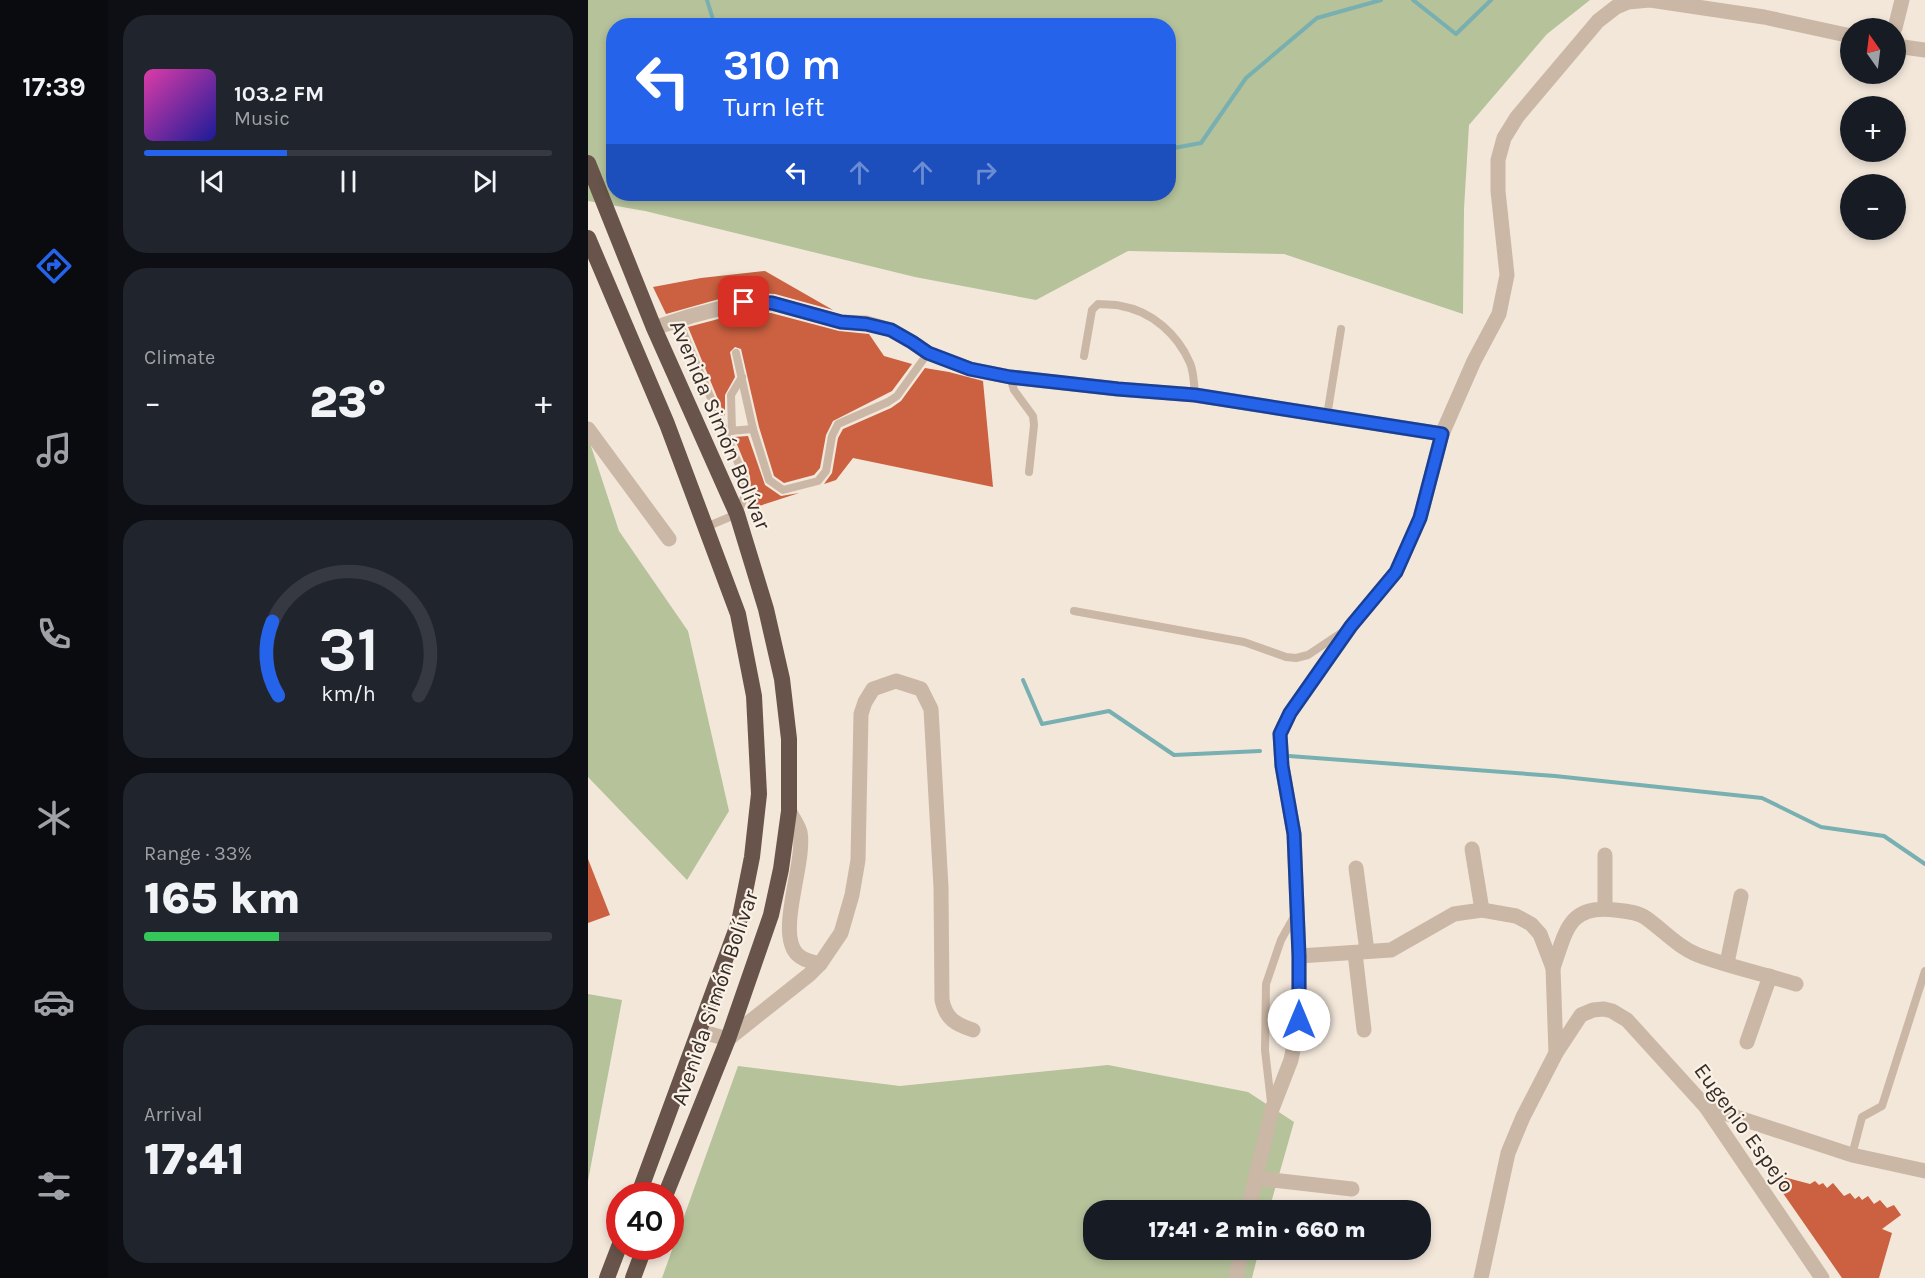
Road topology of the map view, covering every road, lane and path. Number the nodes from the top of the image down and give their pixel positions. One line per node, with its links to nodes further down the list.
1 (1902, 0): 2 (street)
2 (1898, 18)
3 (1840, 34): 21 (street)
4 (1906, 48): 5 (street)
5 (1925, 51)
6 (588, 163): 9 (highway, Avenida Simón Bolívar)
7 (588, 238): 24 (highway, Avenida Simón Bolívar)
8 (678, 320): 9 (street); 12 (street); 20 (lane)
9 (654, 328): 23 (highway, Avenida Simón Bolívar)
10 (1341, 329): 17 (lane)
11 (736, 352): 14 (lane)
12 (928, 353): 15 (street); 19 (lane)
13 (1084, 356): 16 (lane)
14 (742, 377): 19 (lane); 20 (lane)
15 (1010, 377): 16 (street); 22 (lane)
16 (1195, 395): 17 (street)
17 (1327, 416): 21 (street)
18 (588, 429): 25 (street)
19 (753, 429): 20 (lane)
20 (729, 431): 23 (lane)
21 (1442, 434): 27 (street)
22 (1029, 472)
23 (737, 514): 24 (lane); 28 (highway, Avenida Simón Bolívar)
24 (706, 527): 46 (highway, Avenida Simón Bolívar)
25 (669, 539)
26 (1074, 611): 27 (lane)
27 (1351, 626): 35 (street)
28 (789, 811): 38 (street); 47 (highway, Avenida Simón Bolívar)
29 (1472, 849): 34 (street)
30 (1605, 855): 33 (street)
31 (1356, 868): 36 (street)
32 (1741, 896): 39 (street)
33 (1605, 909): 39 (street); 40 (street)
34 (1482, 910): 36 (street); 40 (street)
35 (1297, 911): 37 (street); 51 (lane)
36 (1361, 952): 37 (street); 45 (street)
37 (1299, 956): 51 (street)
38 (820, 963): 44 (street); 47 (street)
39 (1726, 963): 42 (street)
40 (1553, 968): 49 (street)
41 (1925, 971): 52 (lane)
42 (1770, 976): 43 (street); 48 (street)
43 (1796, 984)
44 (973, 1030)
45 (1364, 1030)
46 (699, 1031): 47 (street); 55 (highway, Avenida Simón Bolívar)
47 (728, 1039): 56 (highway, Avenida Simón Bolívar)
48 (1747, 1042)
49 (1556, 1053): 50 (street, Eugenio Espejo); 65 (street, Eugenio Espejo)
50 (1706, 1107): 52 (street); 66 (street, Eugenio Espejo)
51 (1272, 1109): 54 (street)
52 (1852, 1155): 53 (street)
53 (1925, 1171)
54 (1255, 1178): 57 (street); 58 (street)
55 (643, 1182)
56 (671, 1182)
57 (1352, 1189)
58 (1250, 1200)
59 (614, 1260): 62 (highway)
60 (640, 1260): 63 (highway)
61 (1239, 1260): 64 (street)
62 (607, 1278)
63 (633, 1278)
64 (1236, 1278)
65 (1481, 1278)
66 (1822, 1278)

